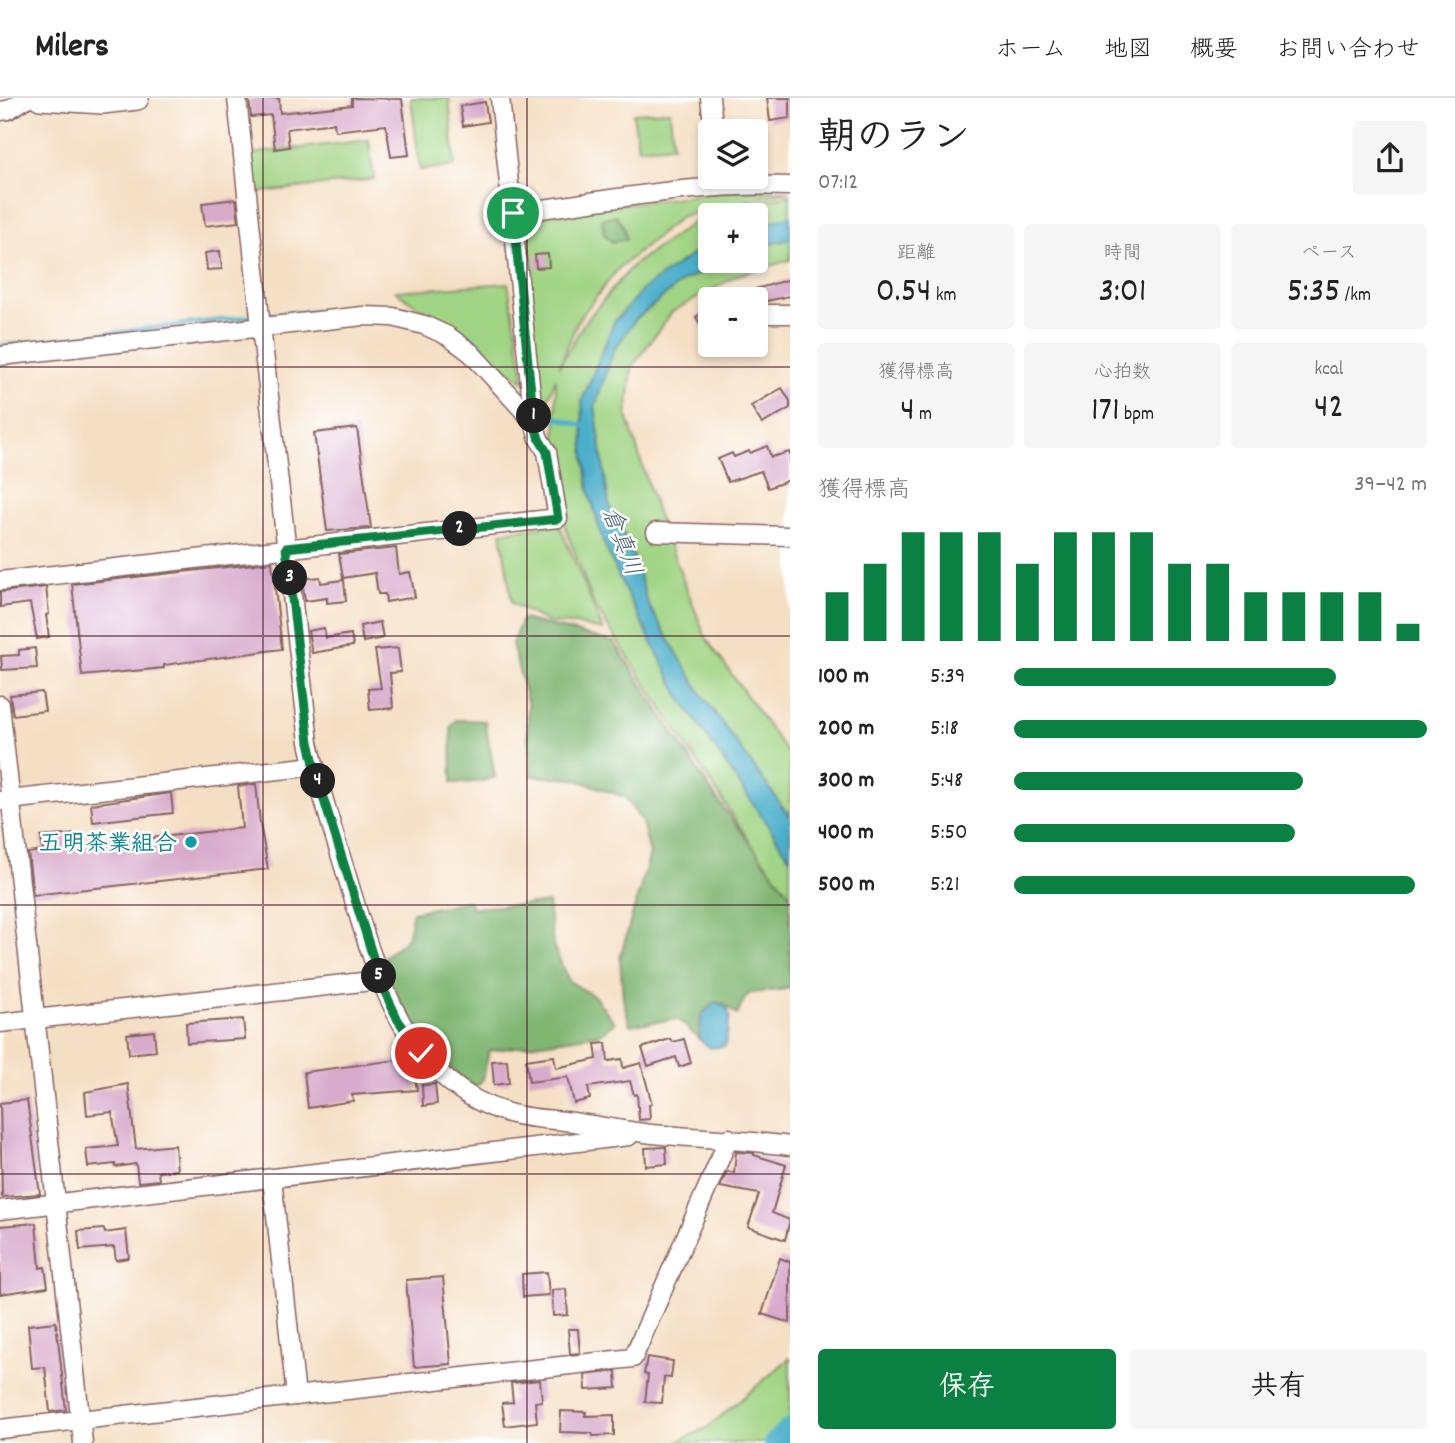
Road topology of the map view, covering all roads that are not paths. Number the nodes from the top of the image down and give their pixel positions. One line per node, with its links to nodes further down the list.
1 (27, 98): 8 (street)
2 (40, 98): 7 (main road)
3 (136, 98): 7 (main road)
4 (237, 98): 16 (street)
5 (500, 98): 13 (street)
6 (710, 98): 9 (street)
7 (102, 100)
8 (0, 111)
9 (713, 119)
10 (698, 185): 13 (street)
11 (768, 185): 12 (street)
12 (790, 186)
13 (513, 213): 18 (street)
14 (768, 314): 15 (street)
15 (790, 314)
16 (260, 318): 17 (street); 18 (street); 21 (street)
17 (0, 356)
18 (534, 418): 21 (street)
19 (656, 532): 20 (street)
20 (790, 536)
21 (286, 548): 22 (street); 24 (street)
22 (0, 581)
23 (0, 705): 25 (street)
24 (315, 766): 25 (street); 26 (street)
25 (6, 801): 27 (street)
26 (380, 980): 27 (street); 29 (street)
27 (36, 1018): 28 (street); 33 (street)
28 (0, 1023)
29 (653, 1134): 30 (street); 32 (street)
30 (729, 1138): 31 (street); 35 (street)
31 (790, 1146)
32 (272, 1179): 33 (street); 35 (street)
33 (56, 1204): 34 (street); 36 (street)
34 (0, 1210)
35 (296, 1396): 36 (street)
36 (80, 1419): 37 (street); 38 (street)
37 (0, 1429)
38 (83, 1443)

